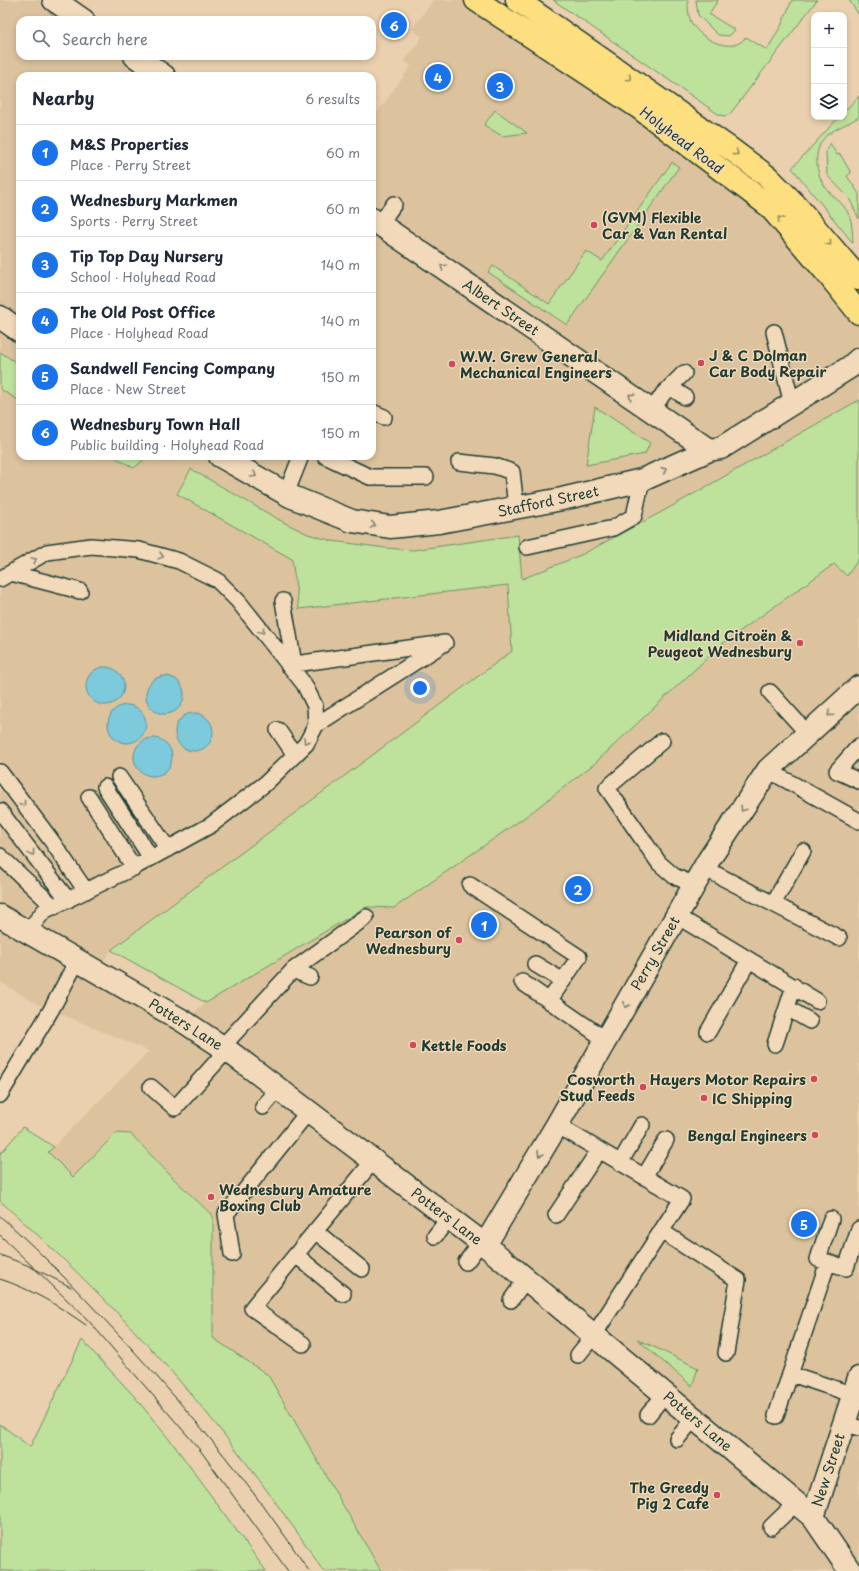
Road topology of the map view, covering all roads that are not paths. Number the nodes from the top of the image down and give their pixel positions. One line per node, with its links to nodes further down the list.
1 (54, 0): 5 (street)
2 (476, 0): 8 (main road, Holyhead Road)
3 (496, 0): 8 (street)
4 (517, 0): 11 (main road, Holyhead Road, one-way to 11)
5 (77, 16)
6 (141, 60): 7 (street)
7 (158, 72)
8 (638, 107): 12 (main road, Holyhead Road, one-way to 8)
9 (394, 204): 10 (lane)
10 (376, 221): 21 (street, Albert Street, one-way to 10)
11 (859, 279)
12 (859, 313)
13 (0, 317): 14 (street)
14 (16, 327)
15 (774, 332): 20 (lane)
16 (859, 359): 20 (street, Stafford Street)
17 (684, 373): 18 (lane)
18 (670, 387): 19 (lane); 21 (lane)
19 (685, 397)
20 (792, 404): 22 (street, Stafford Street)
21 (652, 411): 22 (street, Albert Street)
22 (709, 450): 28 (street, Stafford Street, one-way to 22)
23 (227, 460): 29 (street, Stafford Street, one-way to 29)
24 (299, 460): 29 (lane)
25 (333, 460): 27 (lane)
26 (459, 462): 30 (lane)
27 (426, 477)
28 (642, 480): 30 (street, Stafford Street); 31 (lane)
29 (286, 494): 30 (street, Stafford Street, one-way to 30)
30 (516, 508)
31 (528, 547)
32 (6, 576): 33 (lane); 35 (lane, one-way to 35)
33 (80, 591)
34 (283, 602): 35 (lane)
35 (291, 664): 38 (lane); 38 (lane)
36 (859, 687): 40 (street, Perry Street, one-way to 40)
37 (770, 692): 40 (lane)
38 (316, 725): 43 (lane, one-way to 43)
39 (278, 730): 43 (lane)
40 (808, 734): 44 (street, Perry Street)
41 (662, 742): 57 (lane)
42 (859, 746): 47 (lane)
43 (295, 755): 52 (lane)
44 (768, 770): 51 (lane); 57 (street, Perry Street, one-way to 57)
45 (0, 772): 59 (lane, one-way to 59)
46 (119, 777): 52 (lane)
47 (859, 781)
48 (105, 786): 55 (lane)
49 (89, 797): 56 (lane)
50 (0, 811): 60 (lane, one-way to 60)
51 (859, 821)
52 (168, 849): 55 (lane)
53 (804, 851): 61 (lane)
54 (0, 856): 62 (lane)
55 (151, 858): 56 (lane)
56 (134, 868): 59 (lane)
57 (699, 877): 61 (lane); 64 (street, Perry Street)
58 (470, 885): 74 (lane)
59 (86, 891): 60 (lane)
60 (68, 900): 62 (lane)
61 (773, 904): 67 (lane)
62 (54, 907): 66 (lane)
63 (0, 916): 66 (street, Potters Lane)
64 (677, 916): 68 (lane); 81 (street, Perry Street, one-way to 81)
65 (366, 917): 71 (lane)
66 (28, 932): 69 (street, Potters Lane)
67 (839, 938)
68 (749, 960): 75 (lane); 80 (lane)
69 (77, 961): 83 (street, Potters Lane); 86 (lane)
70 (535, 964): 74 (lane)
71 (293, 970): 72 (lane); 83 (lane)
72 (310, 976)
73 (522, 982): 76 (lane)
74 (563, 982): 76 (lane)
75 (794, 986): 77 (lane); 78 (lane)
76 (550, 1001): 81 (lane)
77 (817, 1001)
78 (787, 1008): 79 (lane); 82 (lane)
79 (810, 1021)
80 (708, 1032)
81 (606, 1040): 89 (street, Perry Street)
82 (774, 1044)
83 (225, 1048): 84 (lane); 85 (street, Potters Lane)
84 (151, 1087)
85 (278, 1089): 87 (lane); 88 (street, Potters Lane)
86 (0, 1094)
87 (263, 1107)
88 (308, 1112): 93 (street, Potters Lane); 104 (lane)
89 (557, 1125): 92 (lane); 103 (street, Perry Street, one-way to 103)
90 (642, 1125): 94 (lane)
91 (666, 1140): 95 (lane)
92 (599, 1150): 94 (lane); 96 (lane)
93 (373, 1161): 97 (street, Potters Lane); 100 (lane)
94 (620, 1162): 95 (lane)
95 (644, 1177): 101 (lane)
96 (556, 1215)
97 (449, 1218): 102 (lane); 103 (street, Potters Lane)
98 (831, 1219): 107 (lane)
99 (859, 1229): 107 (lane)
100 (315, 1231): 105 (lane); 108 (lane)
101 (661, 1231): 112 (lane); 114 (lane)
102 (435, 1236)
103 (483, 1244): 106 (lane); 109 (street, Potters Lane)
104 (232, 1254)
105 (296, 1255): 110 (lane); 113 (lane)
106 (466, 1262)
107 (828, 1262): 116 (lane)
108 (362, 1269)
109 (526, 1279): 111 (lane); 112 (street, Potters Lane)
110 (343, 1294)
111 (511, 1300)
112 (594, 1335): 115 (lane); 118 (street, Potters Lane)
113 (303, 1344)
114 (726, 1353)
115 (578, 1355)
116 (791, 1374): 117 (lane); 120 (lane)
117 (856, 1386): 122 (street, New Street)
118 (665, 1394): 119 (lane); 121 (street, Potters Lane)
119 (648, 1415)
120 (776, 1416)
121 (694, 1418): 123 (lane); 124 (street, Potters Lane)
122 (851, 1426): 125 (street, New Street)
123 (677, 1439)
124 (796, 1503): 125 (street, Potters Lane); 126 (lane)
125 (812, 1517): 127 (street, Potters Lane)
126 (771, 1527)
127 (850, 1571)

